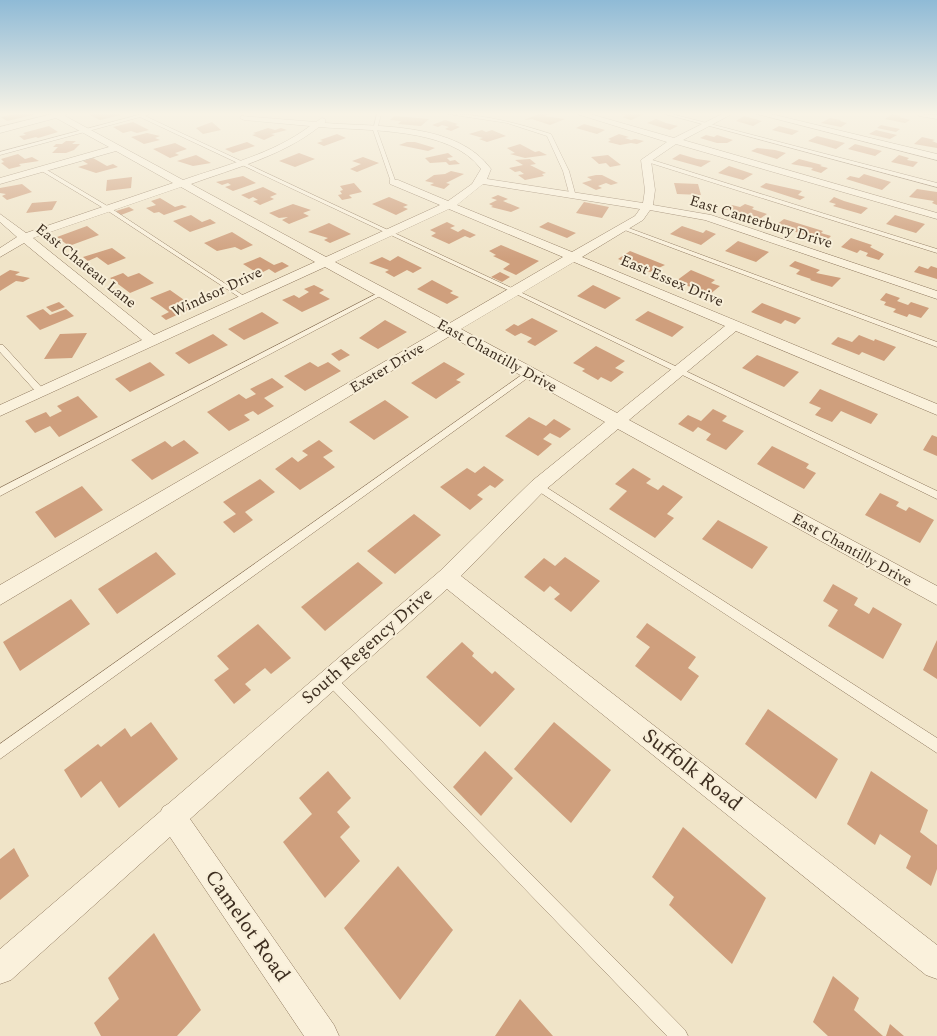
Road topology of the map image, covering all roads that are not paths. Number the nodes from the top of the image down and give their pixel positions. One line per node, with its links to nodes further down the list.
1 (65, 162): 12 (street)
2 (143, 162): 16 (street, East Chantilly Drive)
3 (241, 162): 16 (street)
4 (242, 162): 25 (lane)
5 (387, 162): 15 (lane)
6 (480, 162): 13 (street)
7 (562, 162): 18 (lane)
8 (646, 162): 20 (street)
9 (654, 162): 27 (lane)
10 (748, 162): 22 (street)
11 (851, 162): 17 (lane)
12 (42, 169): 14 (street); 21 (lane)
13 (482, 181): 18 (street, East Canterbury Drive); 19 (street, Windsor Drive)
14 (0, 182)
15 (394, 182): 19 (street, East Essex Drive)
16 (181, 183): 21 (street); 30 (street, East Chantilly Drive)
17 (937, 185)
18 (572, 193): 20 (street, East Canterbury Drive)
19 (449, 205): 25 (street, Windsor Drive); 29 (street, East Essex Drive)
20 (648, 206): 24 (street, Exeter Drive); 33 (street, East Canterbury Drive)
21 (108, 208): 26 (street); 34 (lane)
22 (937, 216)
23 (0, 217): 26 (street, East Chateau Lane)
24 (624, 228): 29 (street, Exeter Drive); 38 (lane)
25 (388, 232): 30 (street, Windsor Drive); 31 (lane)
26 (25, 237): 28 (street); 37 (street, East Chateau Lane)
27 (937, 251)
28 (0, 253)
29 (576, 257): 31 (street, Exeter Drive); 35 (street, East Essex Drive)
30 (324, 261): 32 (street, East Chantilly Drive); 34 (street, Windsor Drive)
31 (516, 292): 36 (street, Exeter Drive); 40 (lane)
32 (382, 293): 36 (street, East Chantilly Drive); 47 (lane)
33 (937, 295)
34 (244, 298): 37 (street, Windsor Drive)
35 (735, 325): 40 (street, South Regency Drive); 43 (street, East Essex Drive)
36 (450, 331): 41 (street, East Chantilly Drive); 50 (street, Exeter Drive)
37 (151, 340): 42 (street, Windsor Drive)
38 (937, 345)
39 (0, 347): 42 (lane)
40 (679, 371): 45 (street, South Regency Drive); 48 (lane)
41 (529, 374): 45 (street, East Chantilly Drive); 54 (lane)
42 (41, 392): 44 (street, Windsor Drive)
43 (937, 410)
44 (0, 411)
45 (617, 421): 46 (street, South Regency Drive); 51 (street, East Chantilly Drive)
46 (538, 486): 49 (street, South Regency Drive); 53 (lane)
47 (0, 492)
48 (937, 495)
49 (447, 577): 52 (street, South Regency Drive); 56 (street, Suffolk Road)
50 (0, 596)
51 (937, 596)
52 (330, 680): 55 (street, South Regency Drive); 59 (lane)
53 (937, 746)
54 (0, 752)
55 (172, 816): 57 (street, South Regency Drive); 58 (street, Camelot Road)
56 (937, 964)
57 (0, 969)
58 (323, 1036)
59 (679, 1036)

